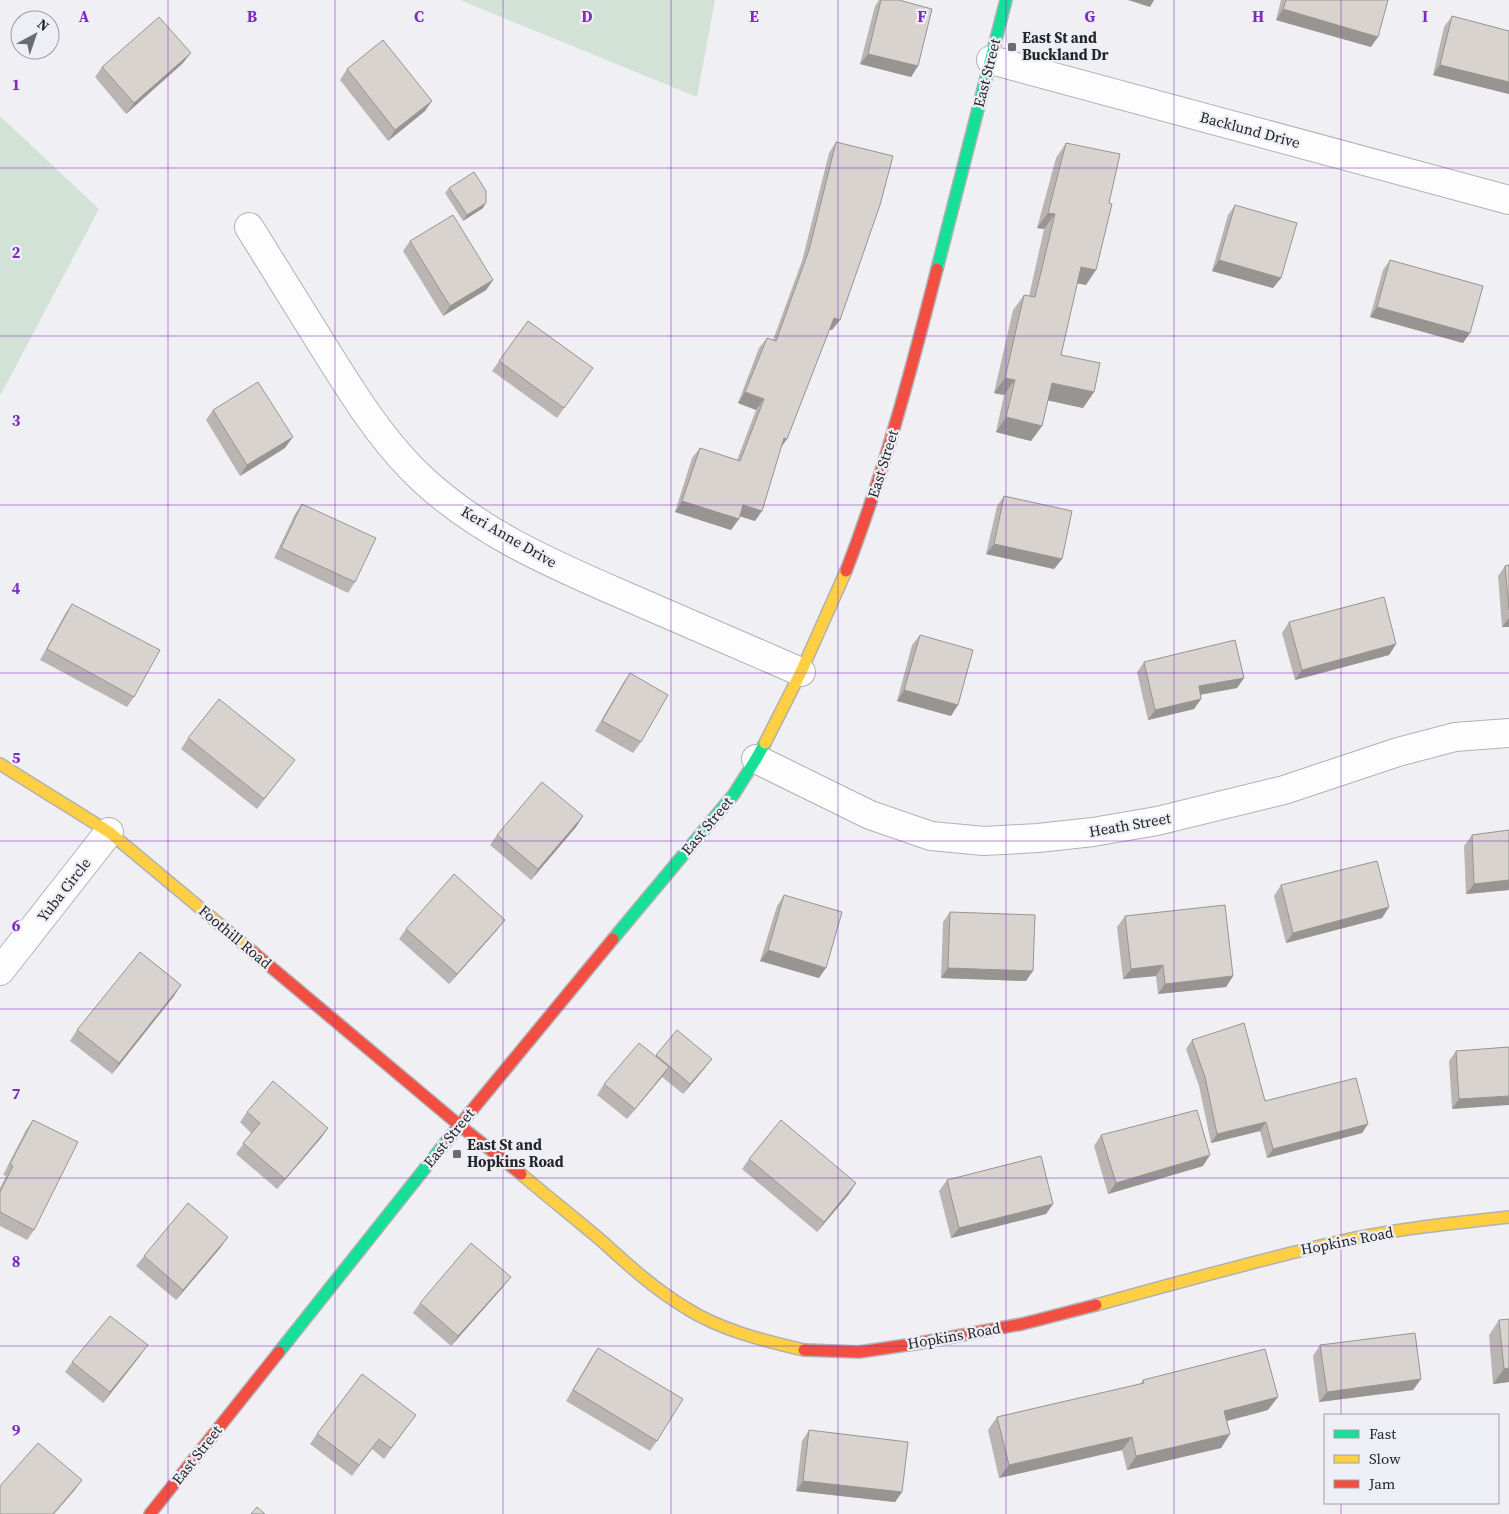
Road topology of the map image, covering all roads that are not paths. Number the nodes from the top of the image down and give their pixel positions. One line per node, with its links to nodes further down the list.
1 (1006, 0): 2 (street, East Street)
2 (991, 60): 3 (street, Backlund Drive); 5 (street, East Street)
3 (1509, 200)
4 (250, 227): 5 (street, Keri Anne Drive)
5 (801, 672): 7 (street, East Street)
6 (1509, 733): 7 (street, Heath Street)
7 (756, 759): 11 (street, East Street)
8 (0, 764): 9 (street, Foothill Road)
9 (109, 832): 10 (street, Yuba Circle); 11 (street, Foothill Road)
10 (0, 971)
11 (459, 1125): 12 (street, Hopkins Road); 13 (street, East Street)
12 (1509, 1217)
13 (150, 1514)

